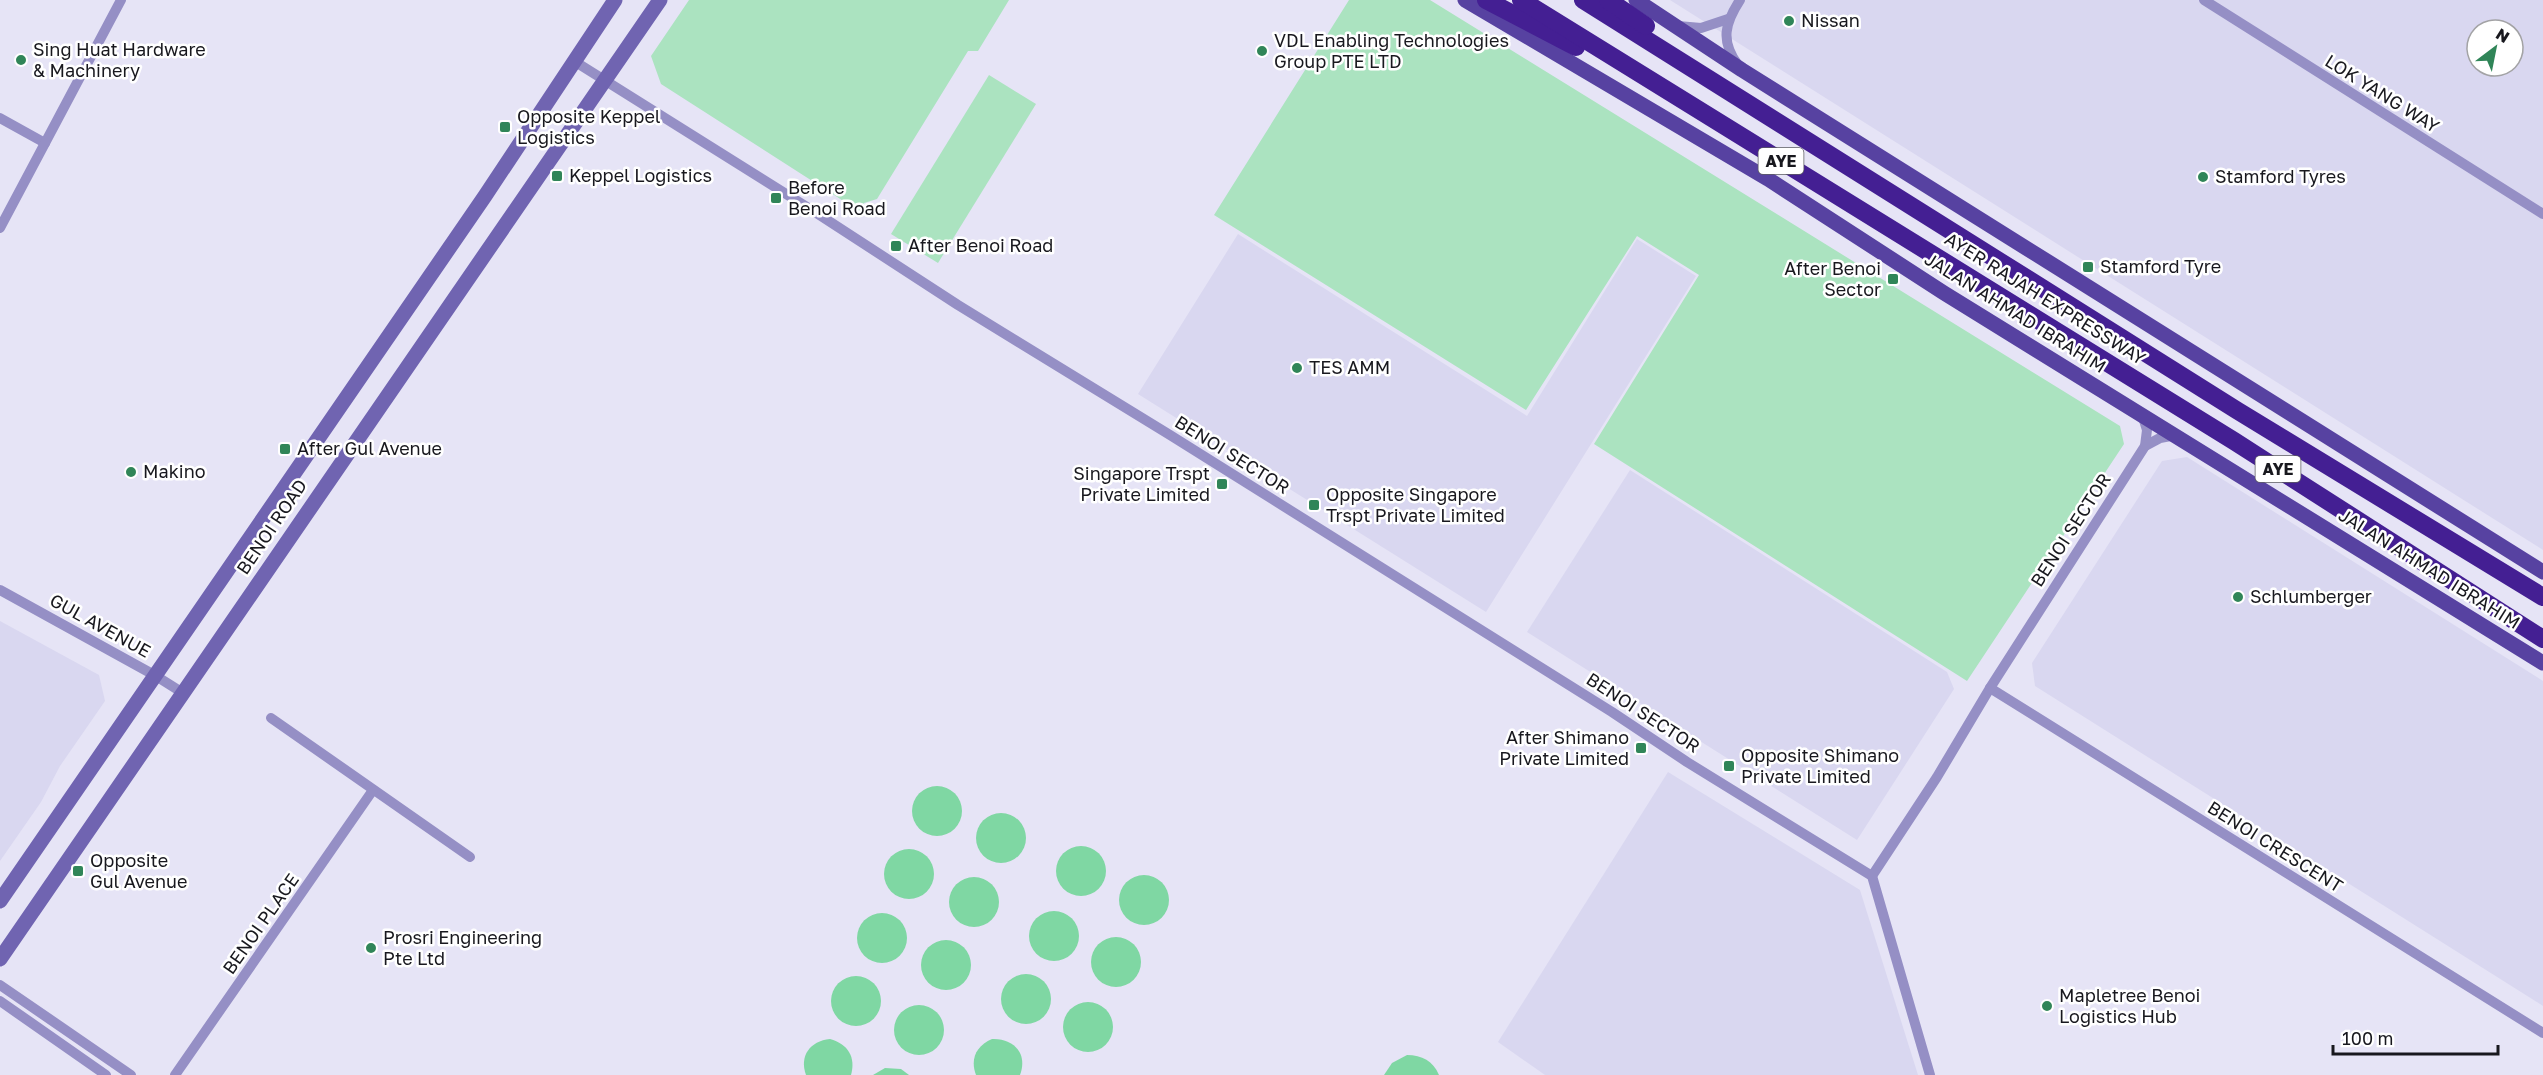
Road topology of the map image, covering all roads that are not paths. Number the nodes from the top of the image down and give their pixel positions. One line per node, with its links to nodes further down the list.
1 (121, 0): 20 (street)
2 (615, 0): 15 (main road, BENOI ROAD)
3 (660, 0): 17 (main road, BENOI ROAD)
4 (1465, 0): 23 (main road, JALAN AHMAD IBRAHIM)
5 (1486, 0): 14 (highway)
6 (1521, 0): 14 (highway, AYER RAJAH EXPRESSWAY / AYE)
7 (1583, 0): 18 (highway, AYER RAJAH EXPRESSWAY / AYE)
8 (1608, 0): 18 (highway)
9 (1635, 0): 13 (main road)
10 (1740, 0): 12 (street)
11 (2204, 0): 21 (street, LOK YANG WAY)
12 (1728, 20): 13 (street); 16 (street)
13 (1674, 25): 16 (main road)
14 (1612, 58): 29 (highway, AYER RAJAH EXPRESSWAY / AYE)
15 (574, 61): 17 (street, BENOI SECTOR); 31 (main road, BENOI ROAD)
16 (1742, 70): 26 (main road)
17 (605, 81): 33 (main road, BENOI ROAD); 37 (street, BENOI SECTOR)
18 (1745, 101): 28 (highway, AYER RAJAH EXPRESSWAY / AYE)
19 (0, 118): 20 (street)
20 (45, 142): 22 (street)
21 (2543, 214)
22 (0, 228)
23 (2142, 414): 24 (main road, JALAN AHMAD IBRAHIM); 25 (street)
24 (2176, 435): 25 (street); 30 (main road, JALAN AHMAD IBRAHIM)
25 (2145, 446): 32 (street, BENOI SECTOR)
26 (2543, 573)
27 (0, 590): 31 (street, GUL AVENUE)
28 (2543, 597)
29 (2543, 639)
30 (2543, 663)
31 (156, 676): 33 (street, GUL AVENUE); 38 (main road, BENOI ROAD)
32 (1990, 688): 37 (street, BENOI SECTOR); 42 (street, BENOI CRESCENT)
33 (183, 693): 39 (main road, BENOI ROAD)
34 (271, 718): 35 (street)
35 (373, 790): 36 (street); 45 (street, BENOI PLACE)
36 (470, 858)
37 (1872, 876): 46 (street)
38 (0, 901)
39 (0, 959)
40 (0, 985): 44 (street)
41 (0, 1001): 43 (street)
42 (2543, 1033)
43 (106, 1075)
44 (131, 1075)
45 (175, 1075)
46 (1930, 1075)

